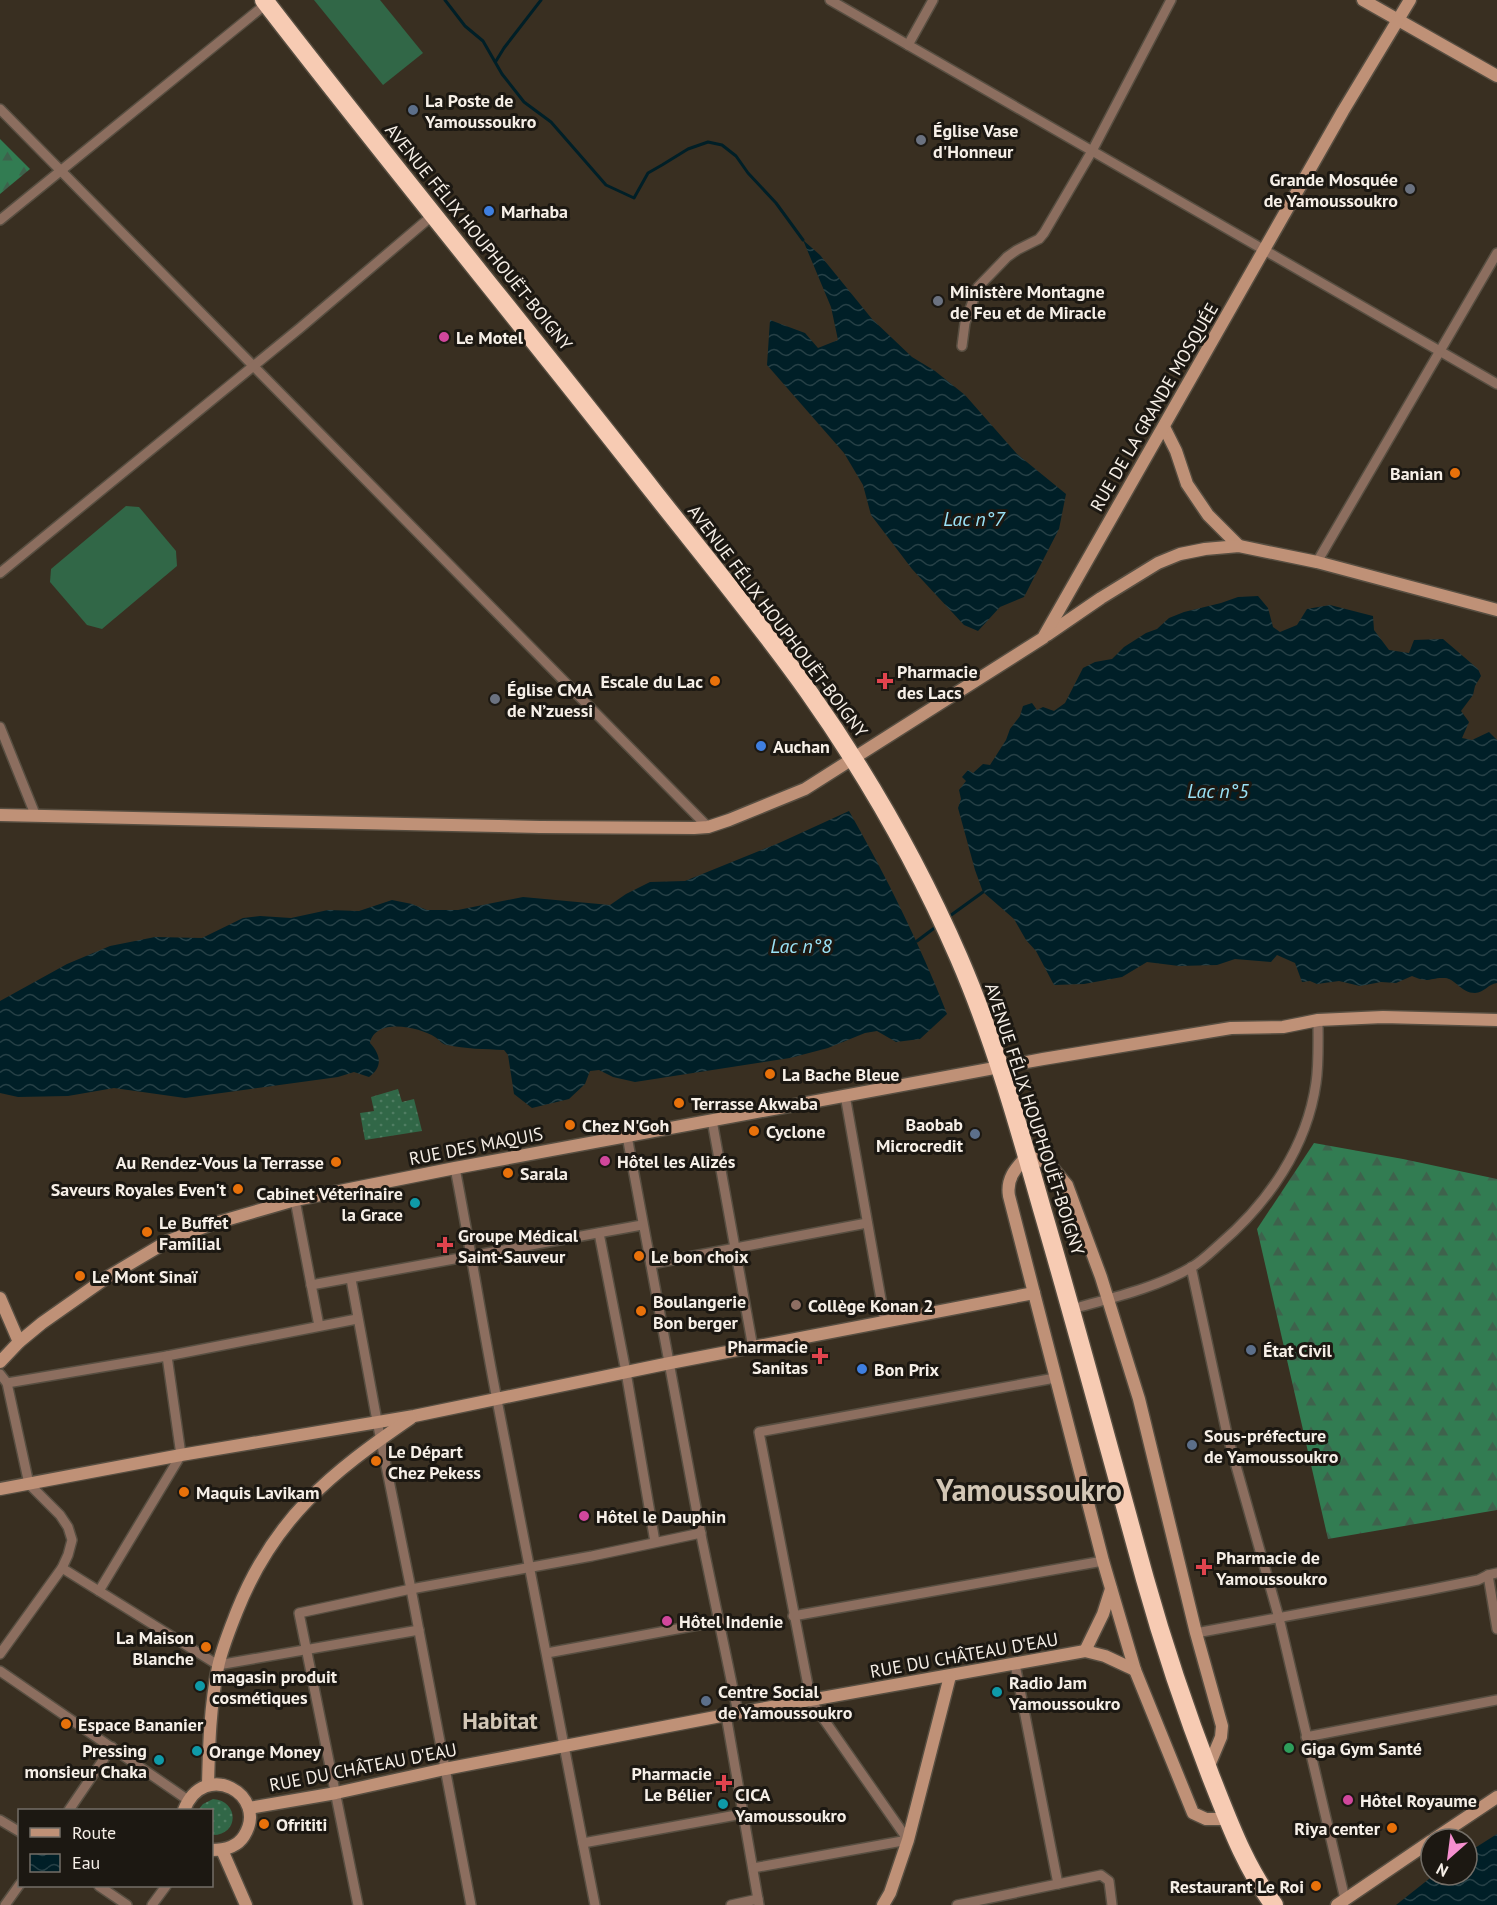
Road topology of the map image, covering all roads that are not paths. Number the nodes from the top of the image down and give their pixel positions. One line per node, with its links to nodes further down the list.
1 (830, 0): 8 (street)
2 (933, 0): 8 (street)
3 (1171, 0): 11 (street)
4 (1363, 0): 7 (street)
5 (1410, 0): 7 (street, RUE DE LA GRANDE MOSQUÉE)
6 (265, 2): 12 (street); 13 (highway, AVENUE FÉLIX HOUPHOUËT-BOIGNY)
7 (1398, 20): 9 (street); 15 (street, RUE DE LA GRANDE MOSQUÉE)
8 (908, 45): 11 (street)
9 (1497, 76)
10 (0, 109): 12 (street)
11 (1092, 151): 15 (street); 17 (street)
12 (62, 171): 14 (street); 19 (street)
13 (433, 215): 19 (street); 28 (highway, AVENUE FÉLIX HOUPHOUËT-BOIGNY)
14 (0, 220)
15 (1264, 250): 18 (street); 21 (street, RUE DE LA GRANDE MOSQUÉE)
16 (1497, 253): 18 (street)
17 (962, 346)
18 (1440, 351): 20 (street); 23 (street)
19 (253, 366): 24 (street); 31 (street)
20 (1497, 384)
21 (1164, 427): 22 (street); 26 (street, RUE DE LA GRANDE MOSQUÉE)
22 (1239, 546): 23 (street); 26 (street)
23 (1317, 562): 25 (street)
24 (0, 573)
25 (1497, 610)
26 (1043, 639): 28 (street, RUE DE LA GRANDE MOSQUÉE)
27 (0, 727): 29 (street)
28 (854, 760): 31 (street, RUE DE LA GRANDE MOSQUÉE); 34 (highway, AVENUE FÉLIX HOUPHOUËT-BOIGNY)
29 (34, 814): 30 (street, RUE DE LA GRANDE MOSQUÉE); 31 (street, RUE DE LA GRANDE MOSQUÉE)
30 (0, 815)
31 (708, 827)
32 (1318, 1020): 33 (street, RUE DES MAQUIS); 34 (street, RUE DES MAQUIS); 47 (street)
33 (1497, 1020)
34 (1000, 1067): 35 (street, RUE DES MAQUIS); 38 (highway, AVENUE FÉLIX HOUPHOUËT-BOIGNY)
35 (845, 1095): 36 (street, RUE DES MAQUIS); 41 (street)
36 (712, 1120): 37 (street, RUE DES MAQUIS); 44 (street)
37 (627, 1136): 39 (street, RUE DES MAQUIS); 42 (street)
38 (1027, 1156): 50 (street); 52 (street); 53 (highway, AVENUE FÉLIX HOUPHOUËT-BOIGNY)
39 (455, 1168): 40 (street, RUE DES MAQUIS); 45 (street)
40 (295, 1200): 49 (street); 57 (street, RUE DES MAQUIS)
41 (867, 1223): 44 (street); 55 (street)
42 (642, 1225): 43 (street); 46 (street)
43 (599, 1233): 45 (street); 62 (street)
44 (735, 1249): 46 (street); 58 (street)
45 (472, 1257): 48 (street); 66 (street)
46 (651, 1264): 61 (street)
47 (1191, 1267): 52 (street); 83 (street)
48 (351, 1279): 49 (street); 54 (street)
49 (311, 1286): 56 (street)
50 (1034, 1293): 55 (street); 64 (street)
51 (0, 1298): 57 (street)
52 (1108, 1298): 53 (street); 87 (street)
53 (1071, 1309): 103 (highway, AVENUE FÉLIX HOUPHOUËT-BOIGNY)
54 (357, 1319): 56 (street); 68 (street)
55 (885, 1322): 58 (street)
56 (319, 1326): 59 (street)
57 (19, 1342): 60 (street, RUE DES MAQUIS)
58 (753, 1348): 61 (street)
59 (167, 1356): 65 (street); 70 (street)
60 (0, 1362)
61 (670, 1363): 62 (street); 73 (street)
62 (626, 1372): 66 (street); 74 (street)
63 (0, 1374): 65 (street)
64 (1055, 1377): 75 (street); 82 (street)
65 (7, 1383): 71 (street)
66 (497, 1398): 67 (street); 76 (street)
67 (414, 1416): 68 (street); 69 (street)
68 (377, 1421): 69 (street); 70 (street)
69 (381, 1439): 79 (street); 93 (street)
70 (181, 1455): 71 (street); 81 (street)
71 (29, 1484): 72 (street); 77 (street)
72 (0, 1489)
73 (701, 1533): 74 (street); 84 (street)
74 (656, 1542): 76 (street)
75 (1103, 1561): 80 (street); 82 (street)
76 (531, 1567): 79 (street); 90 (street)
77 (62, 1568): 81 (street); 91 (street)
78 (1492, 1574): 83 (street); 85 (street)
79 (411, 1589): 86 (street); 88 (street)
80 (1111, 1589): 89 (street, RUE DU CHÂTEAU D'EAU); 94 (street)
81 (99, 1591): 93 (street)
82 (793, 1616): 98 (street)
83 (1279, 1618): 87 (street); 100 (street)
84 (720, 1621): 90 (street); 99 (street)
85 (1497, 1629)
86 (419, 1630): 88 (street); 104 (street)
87 (1196, 1633): 103 (street)
88 (308, 1651): 93 (street); 106 (street)
89 (1085, 1651): 92 (street, RUE DU CHÂTEAU D'EAU); 94 (street, RUE DU CHÂTEAU D'EAU)
90 (547, 1653): 102 (street)
91 (0, 1654)
92 (1015, 1664): 96 (street, RUE DU CHÂTEAU D'EAU); 121 (street)
93 (218, 1665): 105 (street)
94 (1135, 1670): 112 (street)
95 (0, 1671): 101 (street)
96 (950, 1676): 98 (street, RUE DU CHÂTEAU D'EAU); 116 (street)
97 (1497, 1700): 100 (street)
98 (811, 1701): 99 (street, RUE DU CHÂTEAU D'EAU); 116 (street)
99 (732, 1714): 102 (street, RUE DU CHÂTEAU D'EAU); 111 (street)
100 (1306, 1737): 126 (street)
101 (112, 1747): 108 (street); 110 (street)
102 (563, 1748): 104 (street, RUE DU CHÂTEAU D'EAU); 117 (street)
103 (1208, 1768): 112 (highway, AVENUE FÉLIX HOUPHOUËT-BOIGNY)
104 (445, 1769): 106 (street, RUE DU CHÂTEAU D'EAU); 133 (street)
105 (208, 1785): 108 (street); 109 (street)
106 (336, 1793): 109 (street, RUE DU CHÂTEAU D'EAU); 132 (street)
107 (1497, 1797): 114 (street)
108 (186, 1805)
109 (249, 1808): 119 (street)
110 (70, 1809)
111 (742, 1814): 117 (street); 120 (street)
112 (1228, 1819): 139 (highway, AVENUE FÉLIX HOUPHOUËT-BOIGNY)
113 (0, 1820): 115 (street)
114 (1452, 1827)
115 (18, 1831)
116 (908, 1840): 120 (street); 136 (street)
117 (583, 1843): 134 (street)
118 (1419, 1849): 126 (street)
119 (217, 1850): 131 (street)
120 (753, 1868): 125 (street)
121 (1059, 1884): 127 (street); 138 (street)
122 (18, 1887): 128 (street)
123 (100, 1887): 129 (street)
124 (165, 1887): 130 (street)
125 (758, 1902): 135 (street)
126 (1341, 1902)
127 (974, 1903): 137 (street)
128 (5, 1905)
129 (127, 1905)
130 (152, 1905)
131 (246, 1905)
132 (358, 1905)
133 (471, 1905)
134 (595, 1905)
135 (731, 1905)
136 (883, 1905)
137 (957, 1905)
138 (1112, 1905)
139 (1274, 1905)

